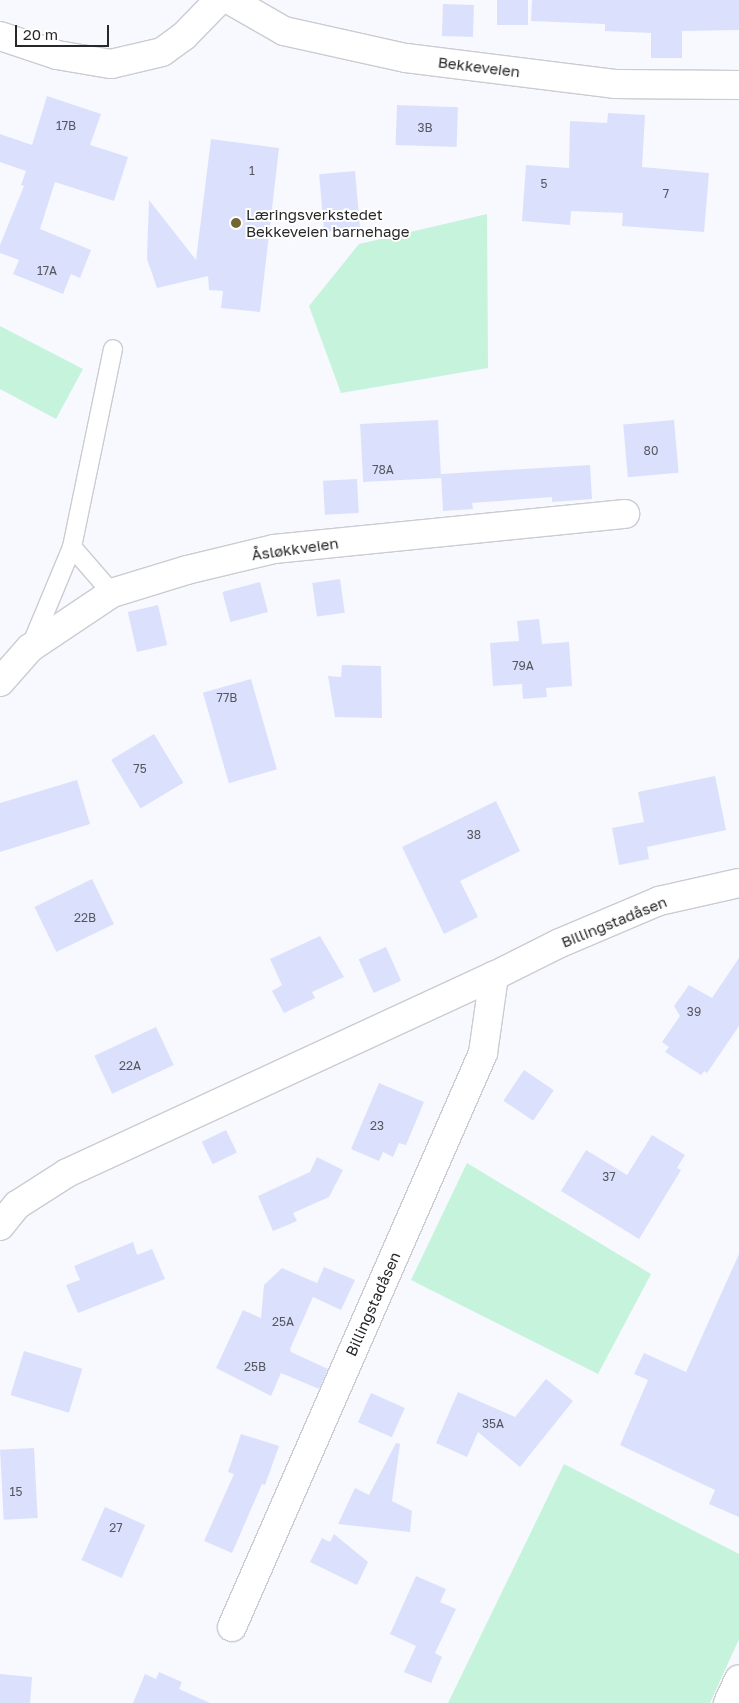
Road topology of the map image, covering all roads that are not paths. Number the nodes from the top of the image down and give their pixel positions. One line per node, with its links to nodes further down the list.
1 (219, 0): 3 (street)
2 (230, 0): 4 (street, Bekkeveien)
3 (0, 36)
4 (739, 85)
5 (113, 349): 7 (lane)
6 (625, 514): 8 (street, Åsløkkveien)
7 (72, 547): 8 (lane); 9 (lane)
8 (112, 593): 9 (street, Åsløkkveien)
9 (30, 648): 10 (street, Åsløkkveien)
10 (0, 682)
11 (739, 883): 12 (street, Billingstadåsen)
12 (494, 976): 13 (street, Billingstadåsen); 14 (street, Billingstadåsen)
13 (0, 1226)
14 (232, 1627)
15 (739, 1679): 16 (street)
16 (728, 1703)

